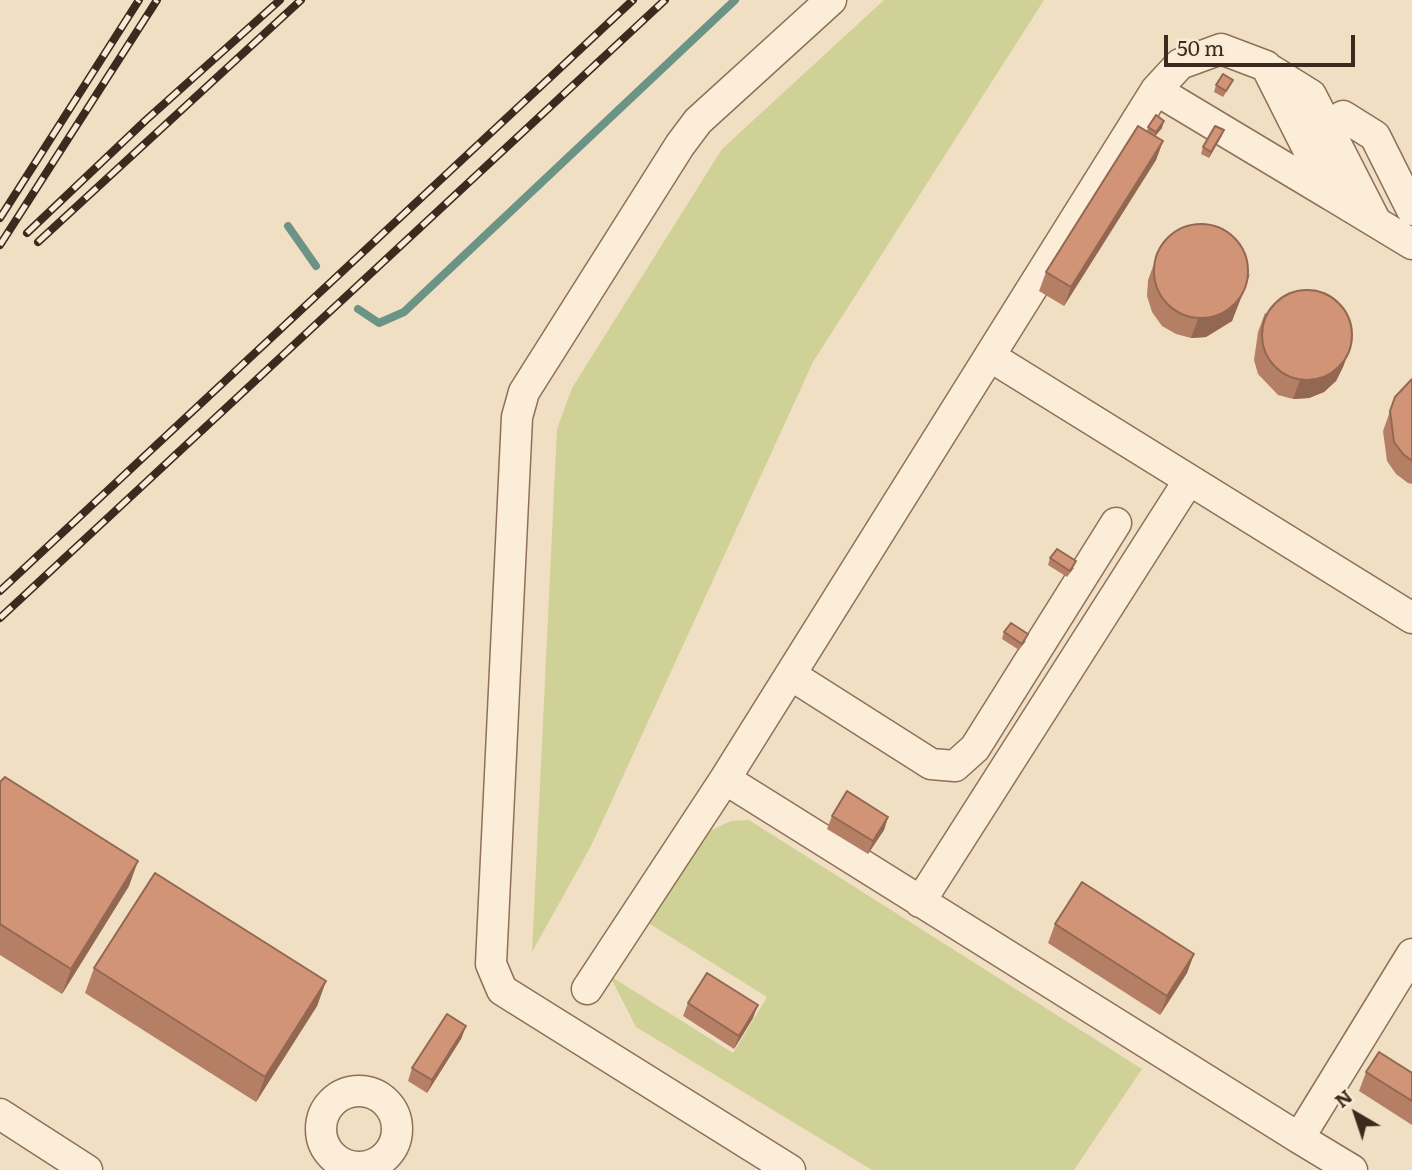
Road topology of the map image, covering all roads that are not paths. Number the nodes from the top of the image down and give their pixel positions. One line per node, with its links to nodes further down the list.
1 (831, 0): 22 (lane)
2 (1266, 66): 3 (lane); 4 (lane); 6 (lane)
3 (1156, 90): 6 (lane); 10 (lane)
4 (1311, 95): 5 (lane); 8 (lane)
5 (1343, 116): 7 (lane); 9 (lane)
6 (1331, 195): 8 (lane)
7 (1412, 210)
8 (1376, 222): 9 (lane)
9 (1408, 242)
10 (991, 357): 11 (lane); 14 (lane)
11 (1189, 480): 13 (lane); 16 (lane)
12 (1116, 523): 14 (lane)
13 (1412, 618)
14 (790, 675): 15 (lane)
15 (725, 779): 16 (lane); 18 (lane)
16 (920, 902): 20 (lane)
17 (1412, 954): 20 (lane)
18 (587, 989)
19 (0, 1114): 21 (lane)
20 (1298, 1138): 23 (lane)
21 (87, 1170)
22 (790, 1170)
23 (1352, 1170)

